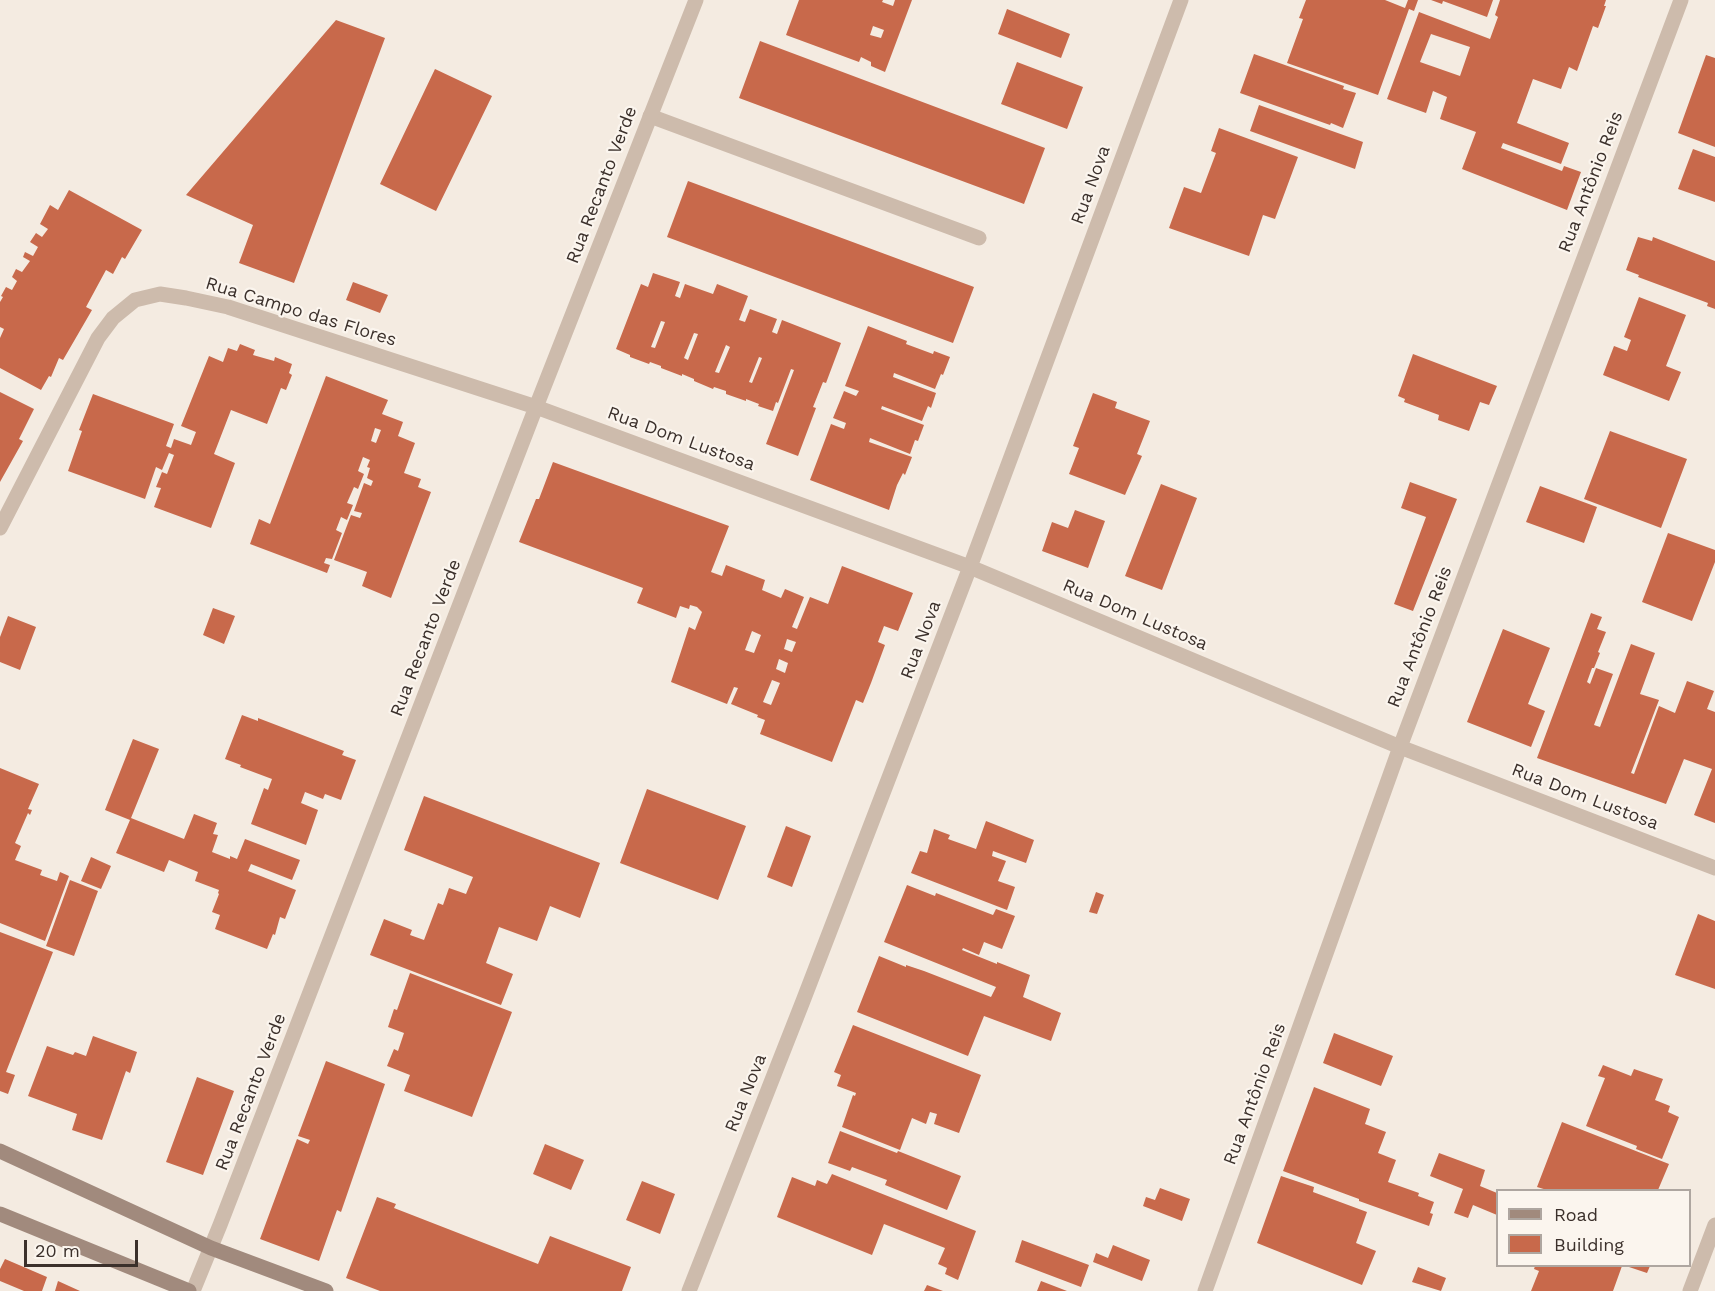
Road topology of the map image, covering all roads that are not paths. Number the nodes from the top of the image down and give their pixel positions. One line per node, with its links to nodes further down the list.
1 (696, 0): 4 (street, Rua Recanto Verde)
2 (1181, 0): 8 (street, Rua Nova)
3 (1681, 0): 9 (street, Rua Antônio Reis)
4 (650, 116): 5 (street); 6 (street, Rua Recanto Verde)
5 (979, 238)
6 (536, 407): 7 (street, Rua Campo das Flores); 8 (street, Rua Dom Lustosa); 14 (street, Rua Recanto Verde)
7 (0, 528)
8 (970, 567): 9 (street, Rua Dom Lustosa); 17 (street, Rua Nova)
9 (1400, 747): 10 (street, Rua Dom Lustosa); 18 (street, Rua Antônio Reis)
10 (1715, 868)
11 (0, 1151): 14 (main road)
12 (0, 1214): 15 (main road)
13 (1715, 1225): 19 (street)
14 (211, 1248): 15 (street, Rua Recanto Verde); 16 (main road)
15 (191, 1291)
16 (326, 1291)
17 (689, 1291)
18 (1205, 1291)
19 (1690, 1291)

